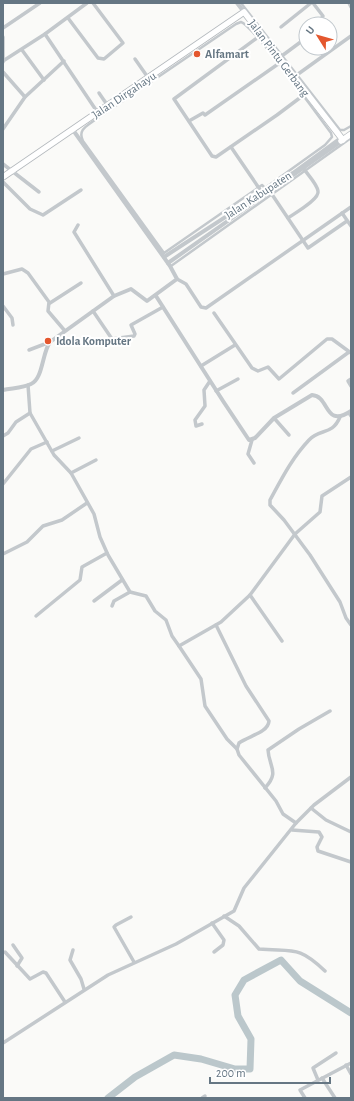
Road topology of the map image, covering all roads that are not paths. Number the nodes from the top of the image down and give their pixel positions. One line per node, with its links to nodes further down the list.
1 (40, 3): 13 (street)
2 (88, 3): 11 (street)
3 (93, 3): 11 (street)
4 (237, 3): 9 (street, Jalan Pintu Gerbang)
5 (241, 3): 21 (street)
6 (312, 3): 10 (street); 12 (street)
7 (349, 3): 8 (street)
8 (351, 6)
9 (244, 12): 15 (main road, Jalan Pintu Gerbang); 26 (main road, Jalan Dirgahayu)
10 (323, 16)
11 (68, 18): 14 (street)
12 (281, 27)
13 (3, 28)
14 (45, 34): 19 (street); 22 (street)
15 (260, 36): 21 (main road, Jalan Pintu Gerbang); 33 (street); 47 (street)
16 (351, 36): 25 (street)
17 (3, 37): 23 (street)
18 (298, 45): 21 (street)
19 (22, 50): 23 (street); 27 (street)
20 (135, 59): 26 (street)
21 (280, 60): 25 (main road, Jalan Pintu Gerbang); 29 (street); 33 (street)
22 (64, 61): 27 (street); 32 (street)
23 (3, 62)
24 (3, 72): 30 (street)
25 (295, 77): 29 (main road, Jalan Pintu Gerbang); 34 (street)
26 (148, 79): 31 (main road, Jalan Dirgahayu)
27 (44, 80): 30 (street)
28 (99, 94): 31 (street)
29 (304, 95): 40 (main road, Jalan Pintu Gerbang); 41 (street); 47 (street)
30 (25, 97): 35 (street)
31 (108, 106): 32 (main road, Jalan Dirgahayu)
32 (98, 113): 36 (main road, Jalan Dirgahayu)
33 (188, 122): 41 (street)
34 (351, 126)
35 (3, 129)
36 (73, 130): 44 (main road, Jalan Dirgahayu); 59 (street)
37 (351, 130): 40 (main road, Jalan Kabupaten)
38 (351, 134): 40 (main road, Jalan Kabupaten)
39 (351, 138): 43 (street)
40 (340, 140): 43 (street, Jalan Kabupaten); 50 (street, Jalan Kabupaten)
41 (231, 147): 47 (street)
42 (3, 164): 44 (street)
43 (305, 170): 50 (street, Jalan Kabupaten); 54 (street)
44 (12, 171): 45 (main road, Jalan Dirgahayu); 49 (street)
45 (3, 177)
46 (3, 182): 48 (street)
47 (259, 188): 51 (street)
48 (81, 190)
49 (39, 192)
50 (270, 192): 51 (street, Jalan Kabupaten); 54 (street); 60 (street)
51 (264, 194): 59 (street, Jalan Kabupaten); 60 (street, Jalan Kabupaten)
52 (351, 207): 53 (street)
53 (342, 213): 55 (street); 58 (street)
54 (288, 218): 58 (street)
55 (347, 221): 57 (street); 58 (street)
56 (78, 225): 64 (street)
57 (351, 226)
58 (303, 240): 62 (street)
59 (164, 258): 60 (street)
60 (169, 264): 62 (street)
61 (3, 274): 66 (street)
62 (177, 279): 65 (street)
63 (81, 283): 66 (street)
64 (114, 296): 65 (street); 69 (street)
65 (156, 296): 68 (street)
66 (50, 303): 72 (street)
67 (3, 306): 71 (street)
68 (163, 307): 69 (street); 77 (street)
69 (93, 310): 72 (street)
70 (214, 313): 74 (street)
71 (13, 325)
72 (65, 331): 73 (street)
73 (50, 342): 75 (street); 81 (street)
74 (235, 345): 76 (street); 77 (street)
75 (29, 350)
76 (350, 352): 85 (street)
77 (201, 366): 80 (street)
78 (351, 378): 82 (street)
79 (238, 379): 84 (street)
80 (210, 381): 84 (street); 90 (street)
81 (28, 385): 83 (street); 86 (street)
82 (351, 386)
83 (3, 390)
84 (216, 391): 94 (street)
85 (293, 393)
86 (30, 413): 92 (street); 95 (street)
87 (350, 414): 88 (street)
88 (340, 417): 89 (street); 103 (street)
89 (274, 418): 91 (street); 94 (street)
90 (202, 424)
91 (289, 435)
92 (3, 436)
93 (79, 438): 96 (street)
94 (252, 440): 98 (street)
95 (47, 442): 96 (street); 101 (street)
96 (52, 451): 99 (street)
97 (96, 460): 99 (street)
98 (254, 463)
99 (71, 473): 102 (street)
100 (351, 476): 103 (street)
101 (3, 484)
102 (87, 503): 104 (street); 105 (street)
103 (295, 534): 108 (street); 113 (street)
104 (107, 552): 106 (street); 111 (street)
105 (3, 554)
106 (122, 580): 107 (street); 109 (street)
107 (130, 592): 110 (street); 115 (street)
108 (250, 595): 112 (street); 114 (street)
109 (94, 601)
110 (112, 606)
111 (36, 616)
112 (216, 625): 115 (street); 117 (street)
113 (351, 625)
114 (282, 641)
115 (179, 646): 117 (street)
116 (330, 711): 119 (street)
117 (237, 749): 119 (street)
118 (351, 777): 120 (street)
119 (264, 788): 121 (street)
120 (311, 808): 121 (street); 123 (street)
121 (296, 824): 122 (street)
122 (292, 830): 124 (street); 125 (street)
123 (351, 832)
124 (351, 862)
125 (224, 916): 127 (street); 134 (street)
126 (131, 917): 132 (street)
127 (212, 923): 131 (street); 132 (street)
128 (13, 946): 133 (street)
129 (73, 950): 135 (street)
130 (5, 952): 133 (street)
131 (214, 952)
132 (134, 962): 135 (street)
133 (17, 966): 136 (street)
134 (325, 972)
135 (84, 989): 136 (street)
136 (64, 1002): 137 (street)
137 (3, 1042)
138 (336, 1053): 143 (street)
139 (351, 1063): 140 (street)
140 (346, 1065): 141 (street); 142 (street)
141 (351, 1074)
142 (322, 1078): 143 (street); 145 (street)
143 (318, 1080): 144 (street)
144 (305, 1098)
145 (335, 1098)

